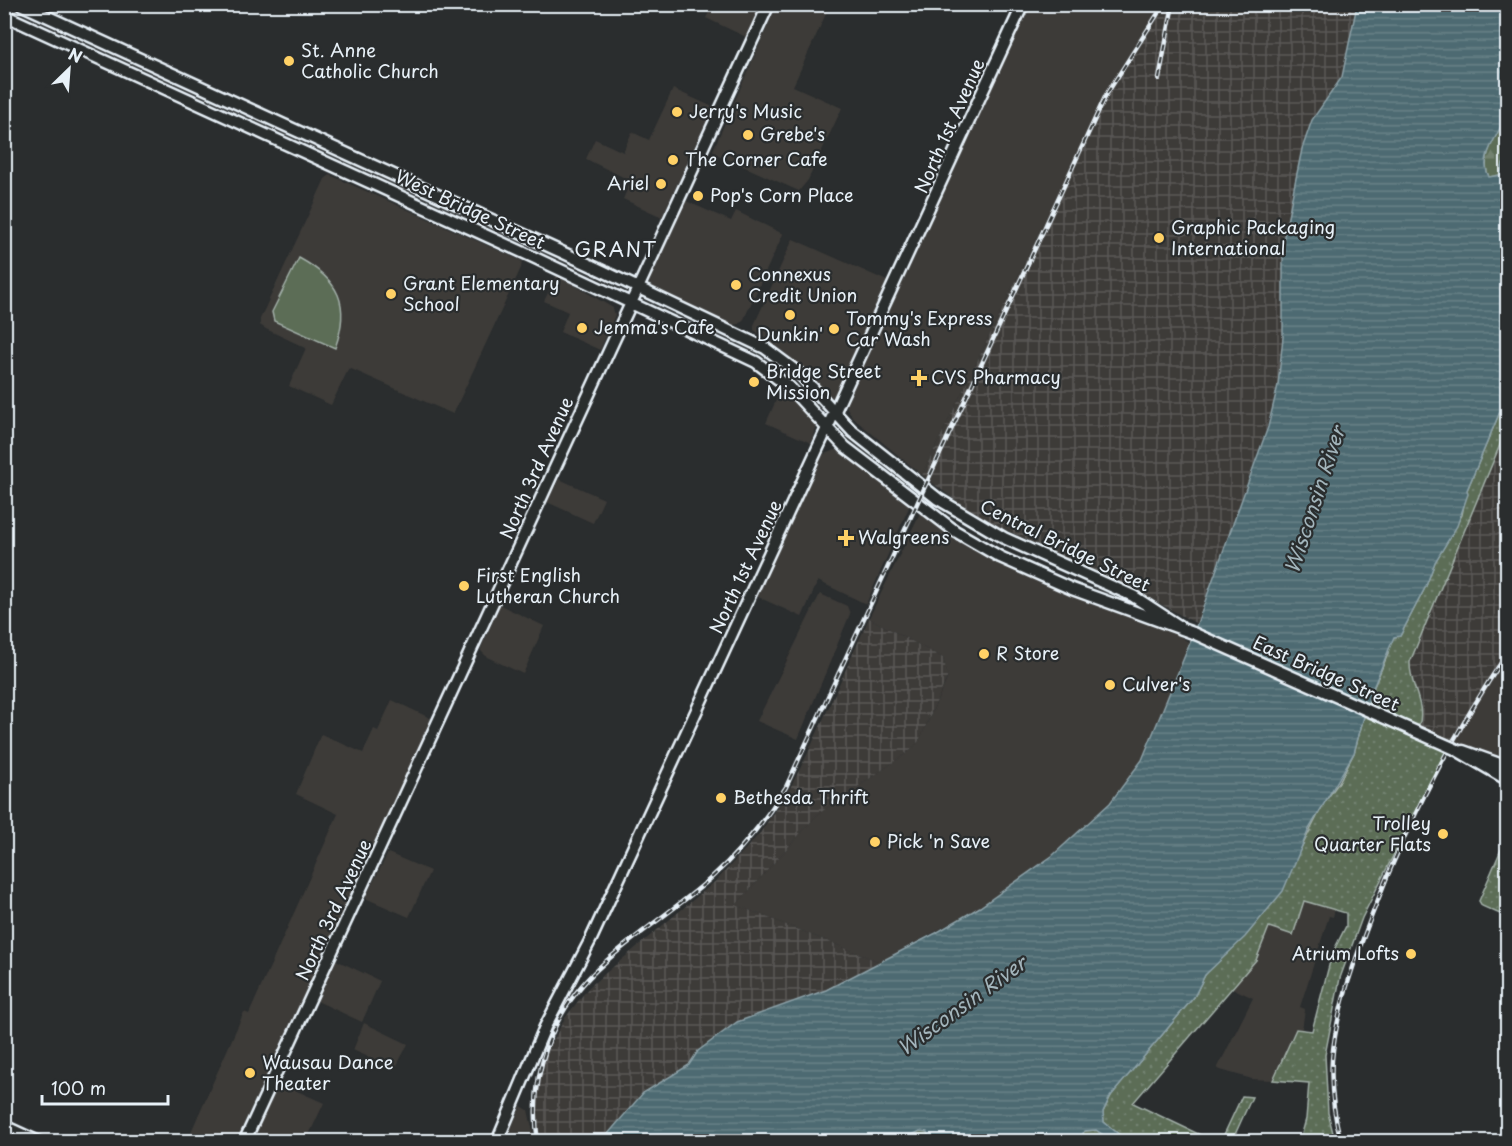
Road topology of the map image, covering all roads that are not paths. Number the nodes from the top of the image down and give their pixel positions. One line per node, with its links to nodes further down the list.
1 (20, 4): 5 (main road, West Bridge Street)
2 (769, 4): 5 (main road, North 3rd Avenue)
3 (1023, 4): 7 (main road, North 1st Avenue)
4 (4, 15): 6 (main road, West Bridge Street)
5 (638, 288): 6 (main road, North 3rd Avenue); 7 (main road, West Bridge Street)
6 (630, 304): 8 (main road, West Bridge Street); 17 (main road, North 3rd Avenue)
7 (835, 415): 8 (main road, North 1st Avenue); 9 (main road, West Bridge Street)
8 (828, 431): 10 (main road, West Bridge Street); 18 (main road, North 1st Avenue)
9 (924, 489): 11 (main road, Central Bridge Street)
10 (917, 505): 11 (main road, Central Bridge Street)
11 (1184, 629): 12 (main road, East Bridge Street, bridge)
12 (1455, 749): 13 (main road, East Bridge Street); 14 (main road, East Bridge Street)
13 (1508, 767)
14 (1508, 780)
15 (4, 1125): 16 (street)
16 (40, 1142)
17 (244, 1142)
18 (497, 1142)

